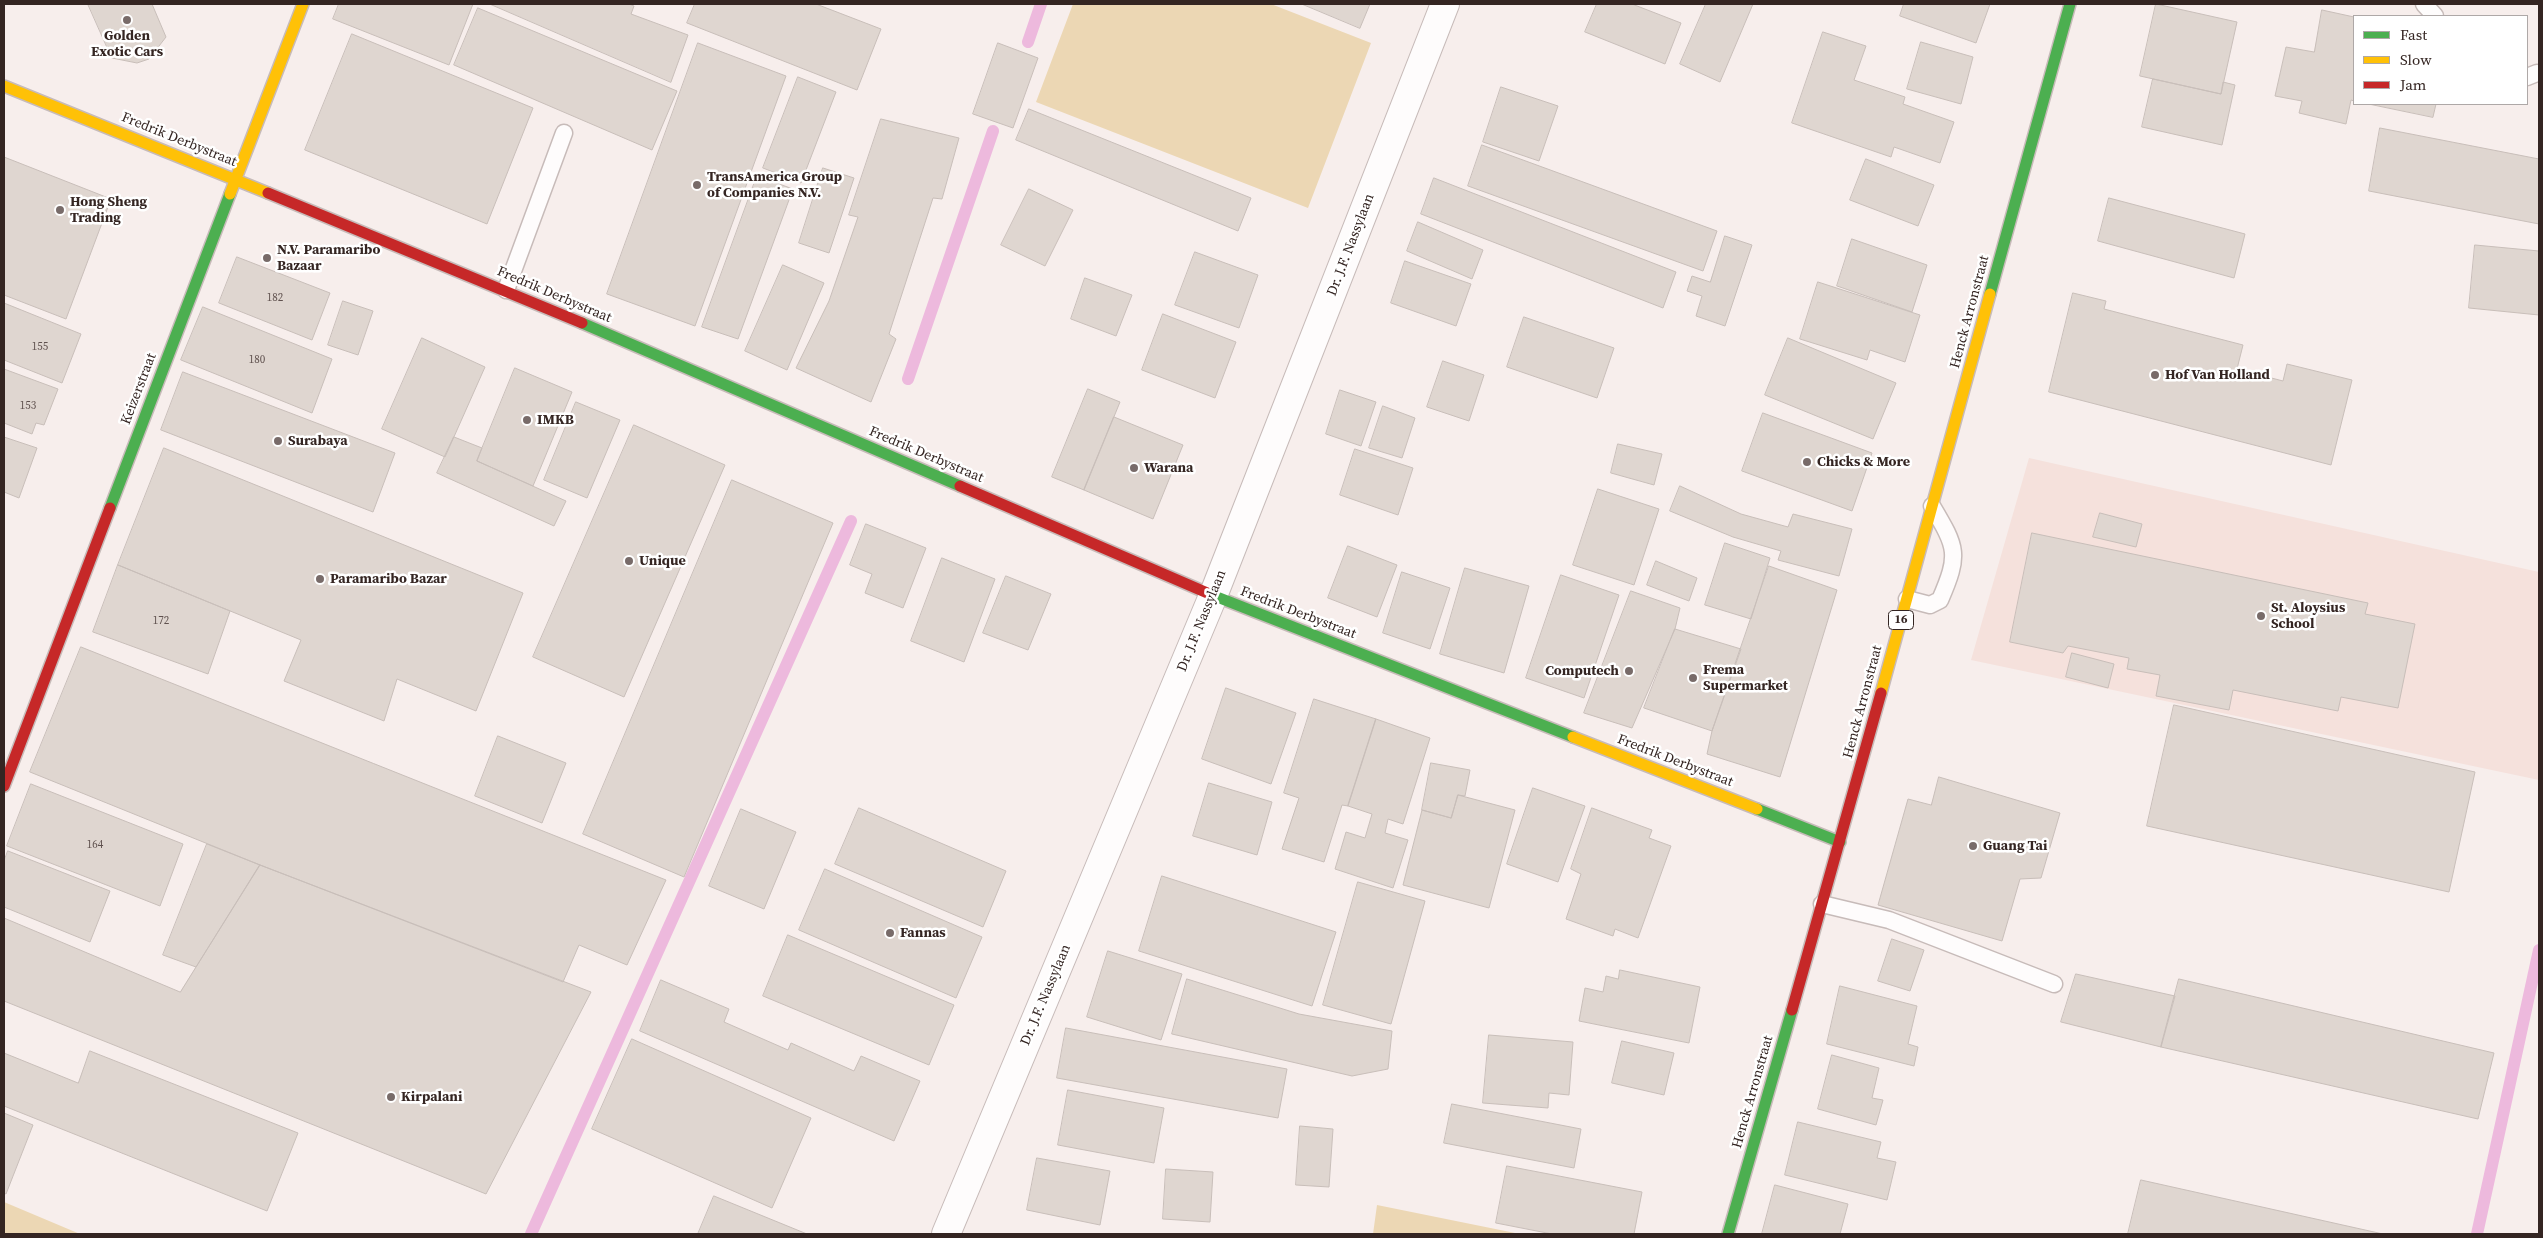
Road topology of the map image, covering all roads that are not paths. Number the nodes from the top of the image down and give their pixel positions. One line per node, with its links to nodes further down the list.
1 (303, 4): 8 (main road, Keizerstraat)
2 (1445, 4): 11 (street, Dr. J.F. Nassylaan)
3 (2070, 4): 10 (main road, Henck Arronstraat / 16)
4 (2424, 4): 5 (lane)
5 (2434, 15)
6 (4, 86): 8 (main road, Fredrik Derbystraat)
7 (564, 133): 9 (lane)
8 (235, 179): 9 (main road, Fredrik Derbystraat); 13 (main road, Keizerstraat)
9 (506, 290): 11 (main road, Fredrik Derbystraat)
10 (1932, 506): 12 (main road, Henck Arronstraat / 16); 12 (lane)
11 (1213, 596): 14 (main road, Fredrik Derbystraat); 17 (street, Dr. J.F. Nassylaan)
12 (1907, 599): 14 (main road, Henck Arronstraat / 16)
13 (4, 786)
14 (1840, 842): 15 (main road, Henck Arronstraat / 16)
15 (1822, 904): 16 (lane); 18 (main road, Henck Arronstraat / 16)
16 (2054, 984)
17 (946, 1234)
18 (1728, 1234)

